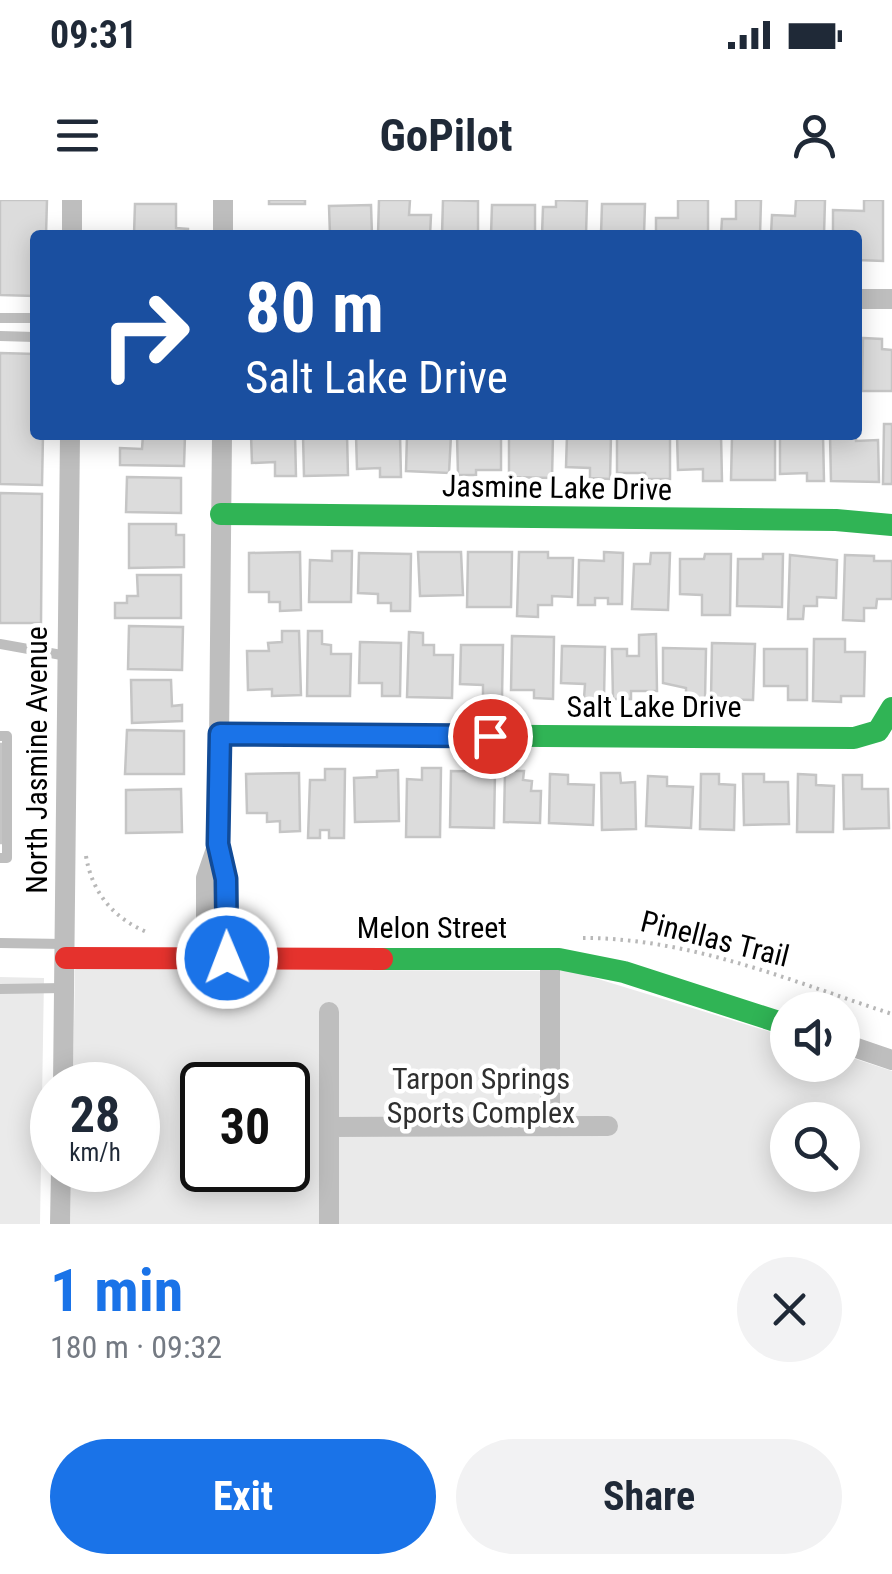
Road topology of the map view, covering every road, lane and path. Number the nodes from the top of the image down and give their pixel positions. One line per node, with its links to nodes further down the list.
1 (72, 200): 3 (street)
2 (224, 200): 4 (street)
3 (72, 230)
4 (223, 230)
5 (862, 299): 6 (street)
6 (892, 299)
7 (0, 318): 8 (lane)
8 (30, 318): 10 (lane)
9 (0, 336): 10 (lane)
10 (30, 337)
11 (70, 440): 16 (street, North Jasmine Avenue)
12 (222, 440): 13 (street)
13 (221, 514): 14 (street, Jasmine Lake Drive); 18 (street)
14 (892, 526)
15 (0, 644): 16 (lane)
16 (68, 656): 25 (street, North Jasmine Avenue)
17 (892, 708): 18 (street, Salt Lake Drive)
18 (220, 734): 26 (street)
19 (0, 736): 21 (lane)
20 (86, 852): 22 (path)
21 (0, 858)
22 (153, 934)
23 (582, 938): 31 (path, Pinellas Trail)
24 (0, 943): 25 (lane)
25 (66, 951): 26 (street, Melon Street); 28 (street, North Jasmine Avenue)
26 (216, 958): 27 (street, Melon Street)
27 (550, 958): 32 (street, Melon Street); 36 (street)
28 (64, 988): 29 (lane); 35 (street, North Jasmine Avenue)
29 (0, 989)
30 (329, 1012): 38 (street)
31 (892, 1014)
32 (770, 1020)
33 (860, 1050): 34 (street)
34 (892, 1060)
35 (63, 1062)
36 (550, 1125): 37 (street); 38 (street)
37 (608, 1126)
38 (328, 1128): 41 (street)
39 (61, 1192): 40 (street)
40 (60, 1224)
41 (328, 1224)

